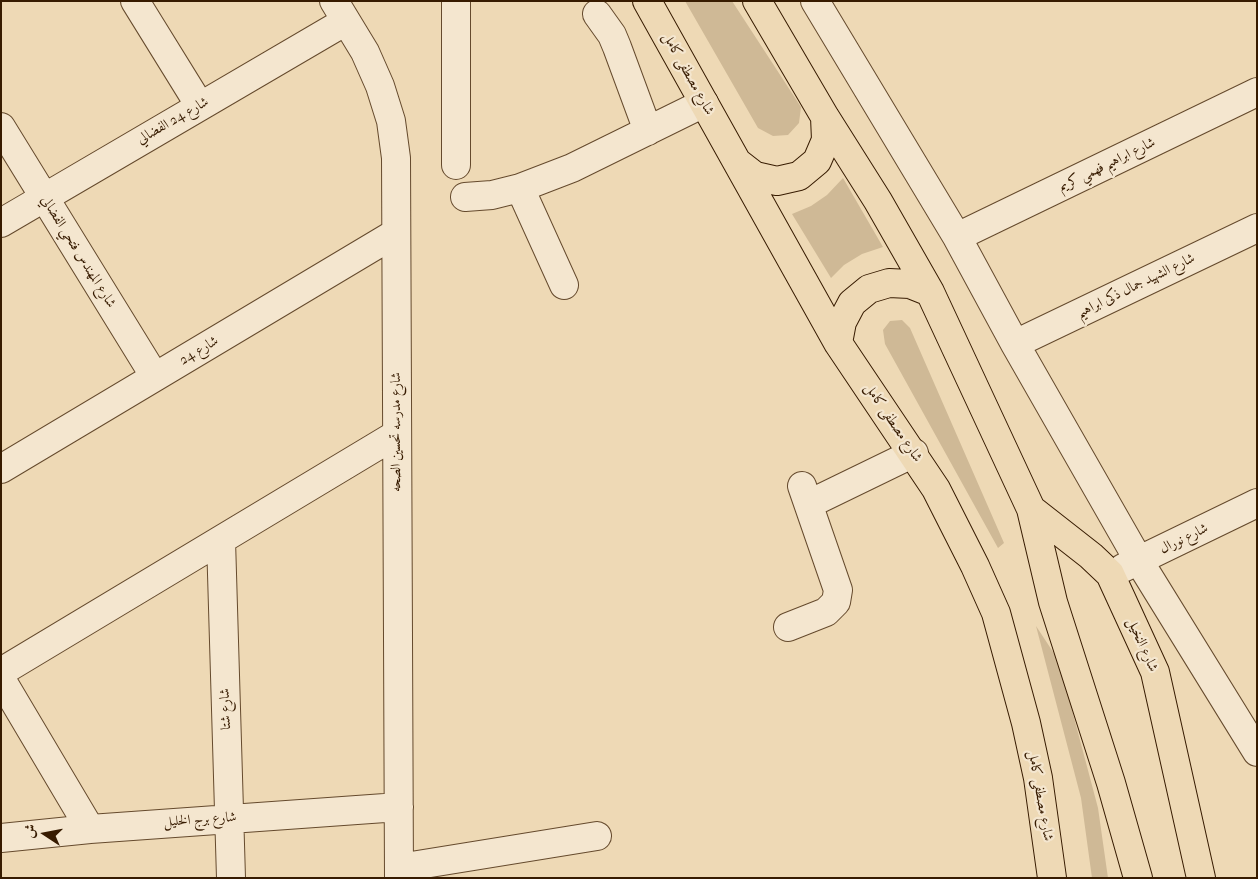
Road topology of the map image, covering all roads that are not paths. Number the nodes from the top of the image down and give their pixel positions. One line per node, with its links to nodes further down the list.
1 (135, 1): 10 (street)
2 (456, 1): 15 (street)
3 (647, 1): 9 (main road, شارع مصطفى كامل)
4 (757, 1): 11 (main road)
5 (815, 1): 22 (street)
6 (340, 11): 10 (street, شارع 24 الفضالي); 21 (street, شارع مدرسه تحسين الصحه)
7 (597, 14): 13 (street)
8 (1257, 92): 22 (street, شارع ابراهيم فهمي كريم)
9 (704, 103): 13 (street); 14 (main road, شارع مصطفى كامل)
10 (200, 106): 17 (street, شارع 24 الفضالي)
11 (825, 117): 14 (main road); 24 (main road)
12 (1, 127): 17 (street, شارع المهندس فتحي الفضالي)
13 (648, 131): 16 (street)
14 (737, 162): 25 (main road, شارع مصطفى كامل)
15 (456, 165)
16 (520, 188): 18 (street); 23 (street)
17 (44, 197): 19 (street, شارع 24 الفضالي); 27 (street, شارع المهندس فتحي الفضالي)
18 (465, 197)
19 (1, 223)
20 (1257, 228): 26 (street, شارع الشهيد جمال ذكى ابراهيم)
21 (396, 233): 27 (street, شارع 24); 28 (street, شارع مدرسه تحسين الصحه)
22 (957, 237): 26 (street)
23 (564, 284)
24 (930, 292): 25 (main road); 32 (main road)
25 (838, 343): 29 (main road, شارع مصطفى كامل)
26 (1015, 344): 34 (street)
27 (155, 377): 30 (street, شارع 24)
28 (397, 434): 33 (street); 40 (street, شارع مدرسه تحسين الصحه)
29 (914, 454): 36 (street); 47 (main road, شارع مصطفى كامل)
30 (1, 469)
31 (1257, 503): 34 (street, شارع نورال)
32 (1031, 509): 35 (main road, شارع النخيل); 48 (main road)
33 (221, 540): 37 (street); 41 (street, شارع شتا)
34 (1139, 561): 35 (street, شارع نورال); 39 (street)
35 (1110, 574): 49 (main road, شارع النخيل)
36 (788, 627)
37 (1, 672)
38 (1, 679): 42 (street)
39 (1257, 752)
40 (399, 806): 41 (street, شارع برج الخليل); 45 (street, شارع مدرسه تحسين الصحه)
41 (229, 818): 42 (street, شارع برج الخليل); 46 (street, شارع شتا)
42 (90, 829): 44 (street, شارع برج الخليل)
43 (597, 836): 45 (street)
44 (1, 838)
45 (399, 873)
46 (231, 878)
47 (1052, 878)
48 (1138, 878)
49 (1201, 878)

